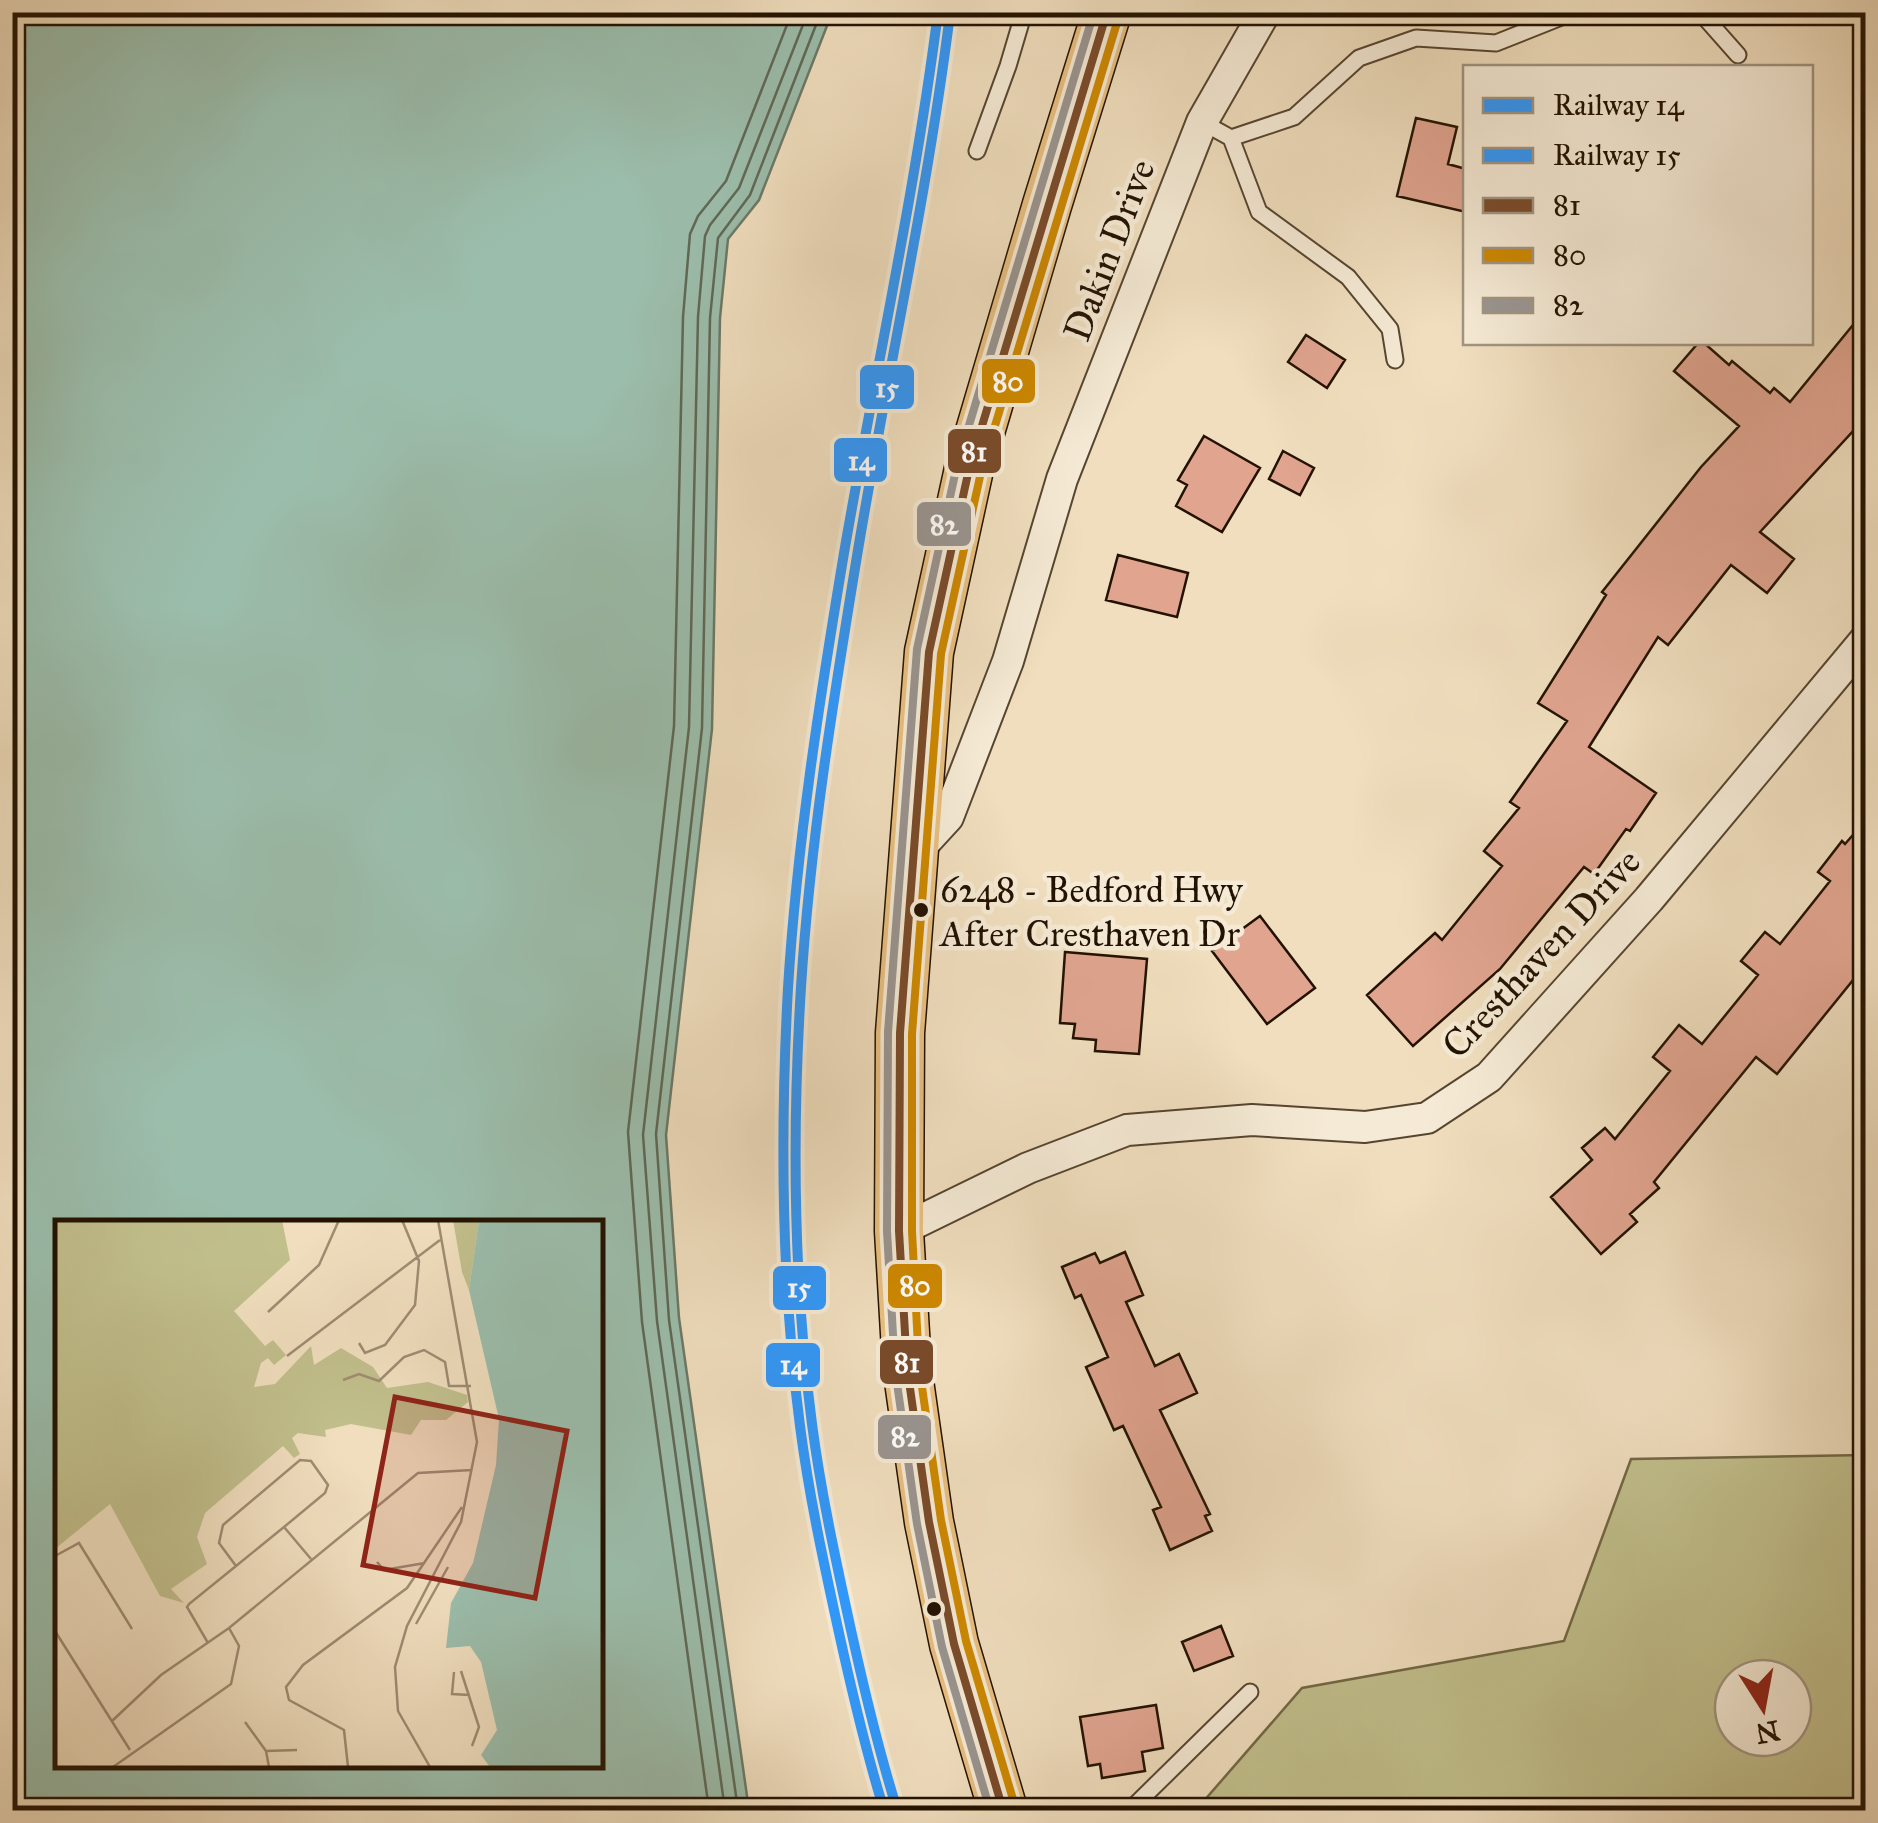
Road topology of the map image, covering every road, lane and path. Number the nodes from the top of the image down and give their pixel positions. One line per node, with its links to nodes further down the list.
1 (1024, 12): 9 (lane)
2 (1107, 12): 12 (main road)
3 (1266, 12): 7 (street, Dakin Drive)
4 (1574, 12): 8 (lane)
5 (1700, 12): 6 (lane)
6 (1738, 55)
7 (1202, 122): 8 (lane); 12 (street, Dakin Drive)
8 (1231, 138): 10 (lane)
9 (977, 151)
10 (1396, 360)
11 (1866, 639): 13 (street, Cresthaven Drive)
12 (912, 856): 13 (main road)
13 (899, 1231): 15 (main road)
14 (1250, 1692): 16 (lane)
15 (1003, 1810)
16 (1130, 1810)

